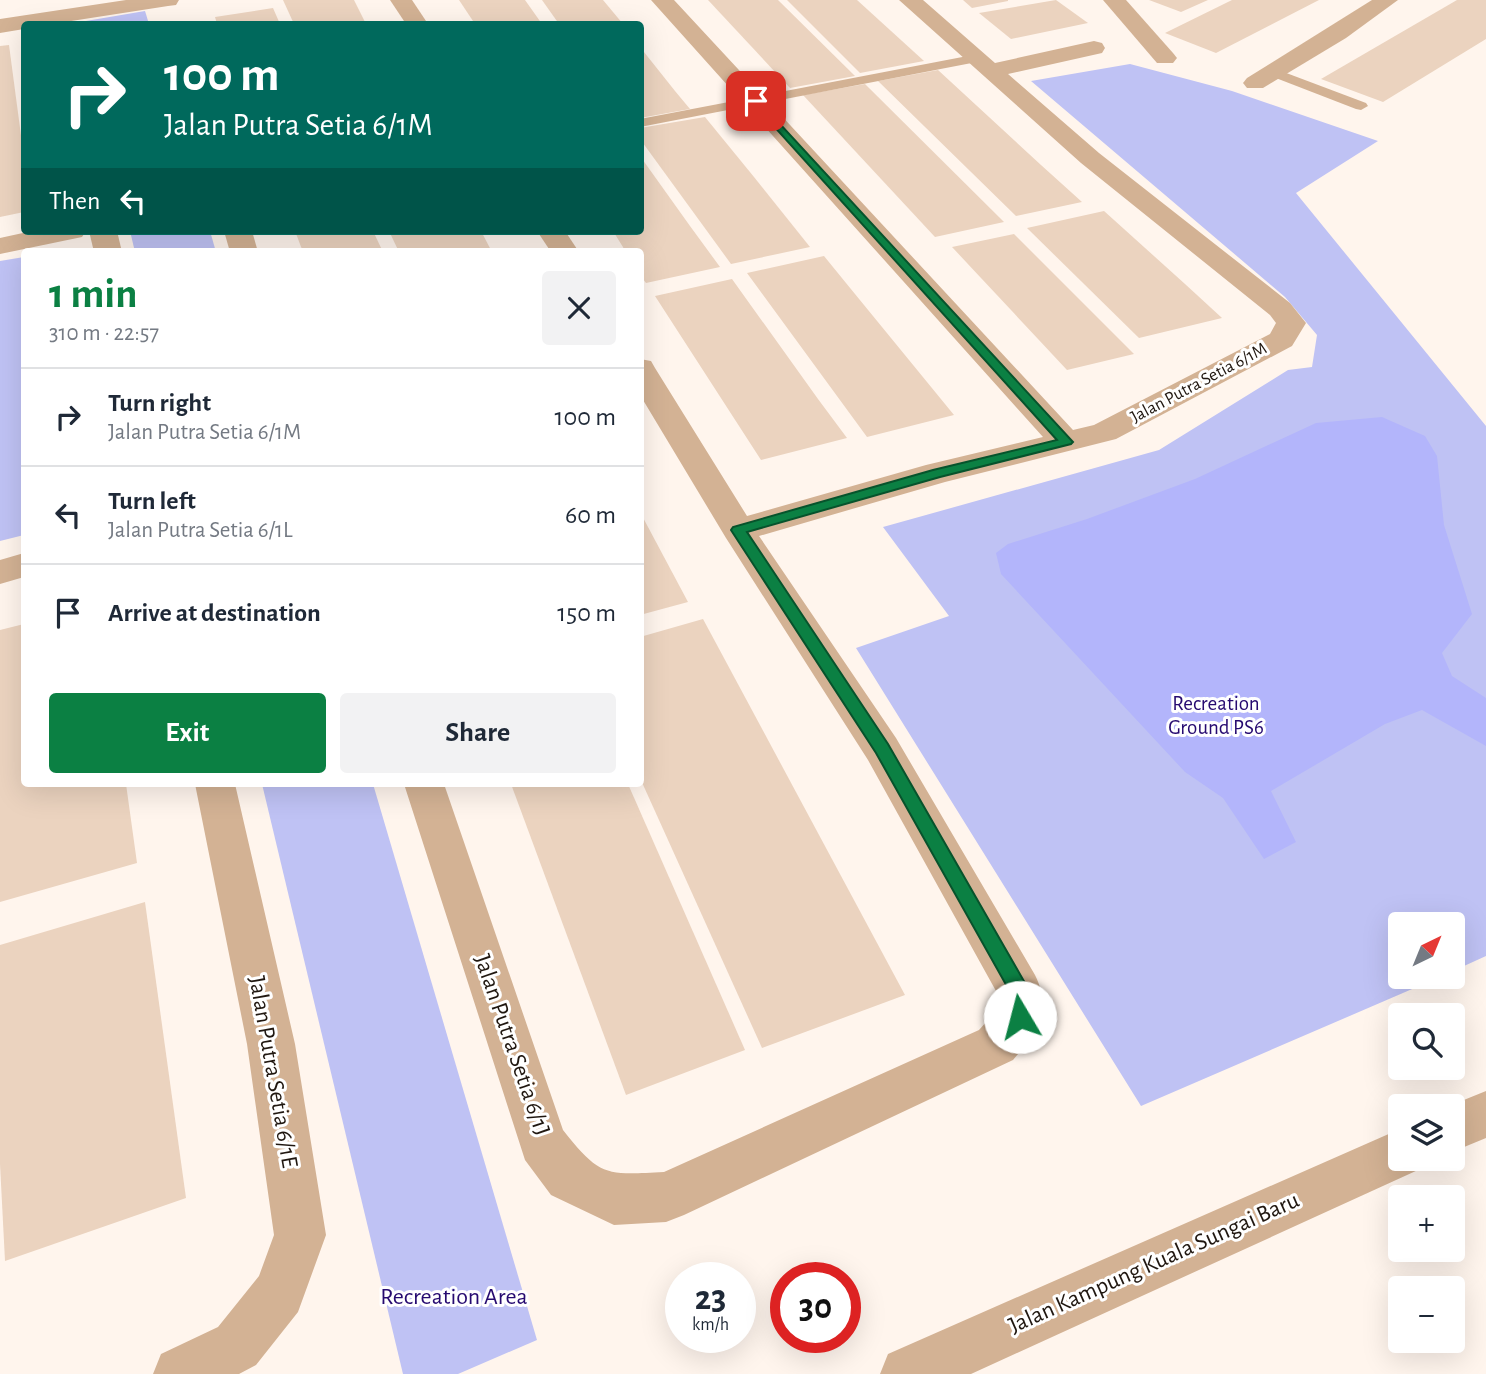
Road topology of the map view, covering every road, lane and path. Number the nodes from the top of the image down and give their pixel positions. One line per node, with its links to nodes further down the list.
1 (168, 0): 7 (street)
2 (401, 0): 10 (street)
3 (662, 0): 17 (street)
4 (910, 0): 15 (street, Jalan Putra Setia 6/1M)
5 (1114, 0): 14 (street)
6 (1387, 0): 16 (street)
7 (162, 1): 8 (street); 9 (street)
8 (52, 21)
9 (169, 21)
10 (415, 21)
11 (21, 24): 12 (street)
12 (0, 26)
13 (1094, 48): 15 (street)
14 (1165, 58)
15 (986, 64): 17 (lane); 24 (street, Jalan Putra Setia 6/1M)
16 (1264, 78): 18 (lane)
17 (756, 101): 19 (lane); 24 (street)
18 (1361, 106)
19 (644, 122)
20 (53, 235): 21 (street)
21 (0, 246)
22 (644, 382): 23 (street)
23 (650, 404): 25 (street)
24 (1066, 442): 25 (street, Jalan Putra Setia 6/1M)
25 (738, 530): 29 (street, Jalan Putra Setia 6/1J)
26 (21, 566): 27 (street)
27 (0, 572)
28 (216, 787): 33 (street, Jalan Putra Setia 6/1E)
29 (425, 787)
30 (1486, 1114): 31 (street)
31 (1465, 1123)
32 (1388, 1158): 34 (street, Jalan Kampung Kuala Sungai Baru)
33 (181, 1374)
34 (908, 1374)

